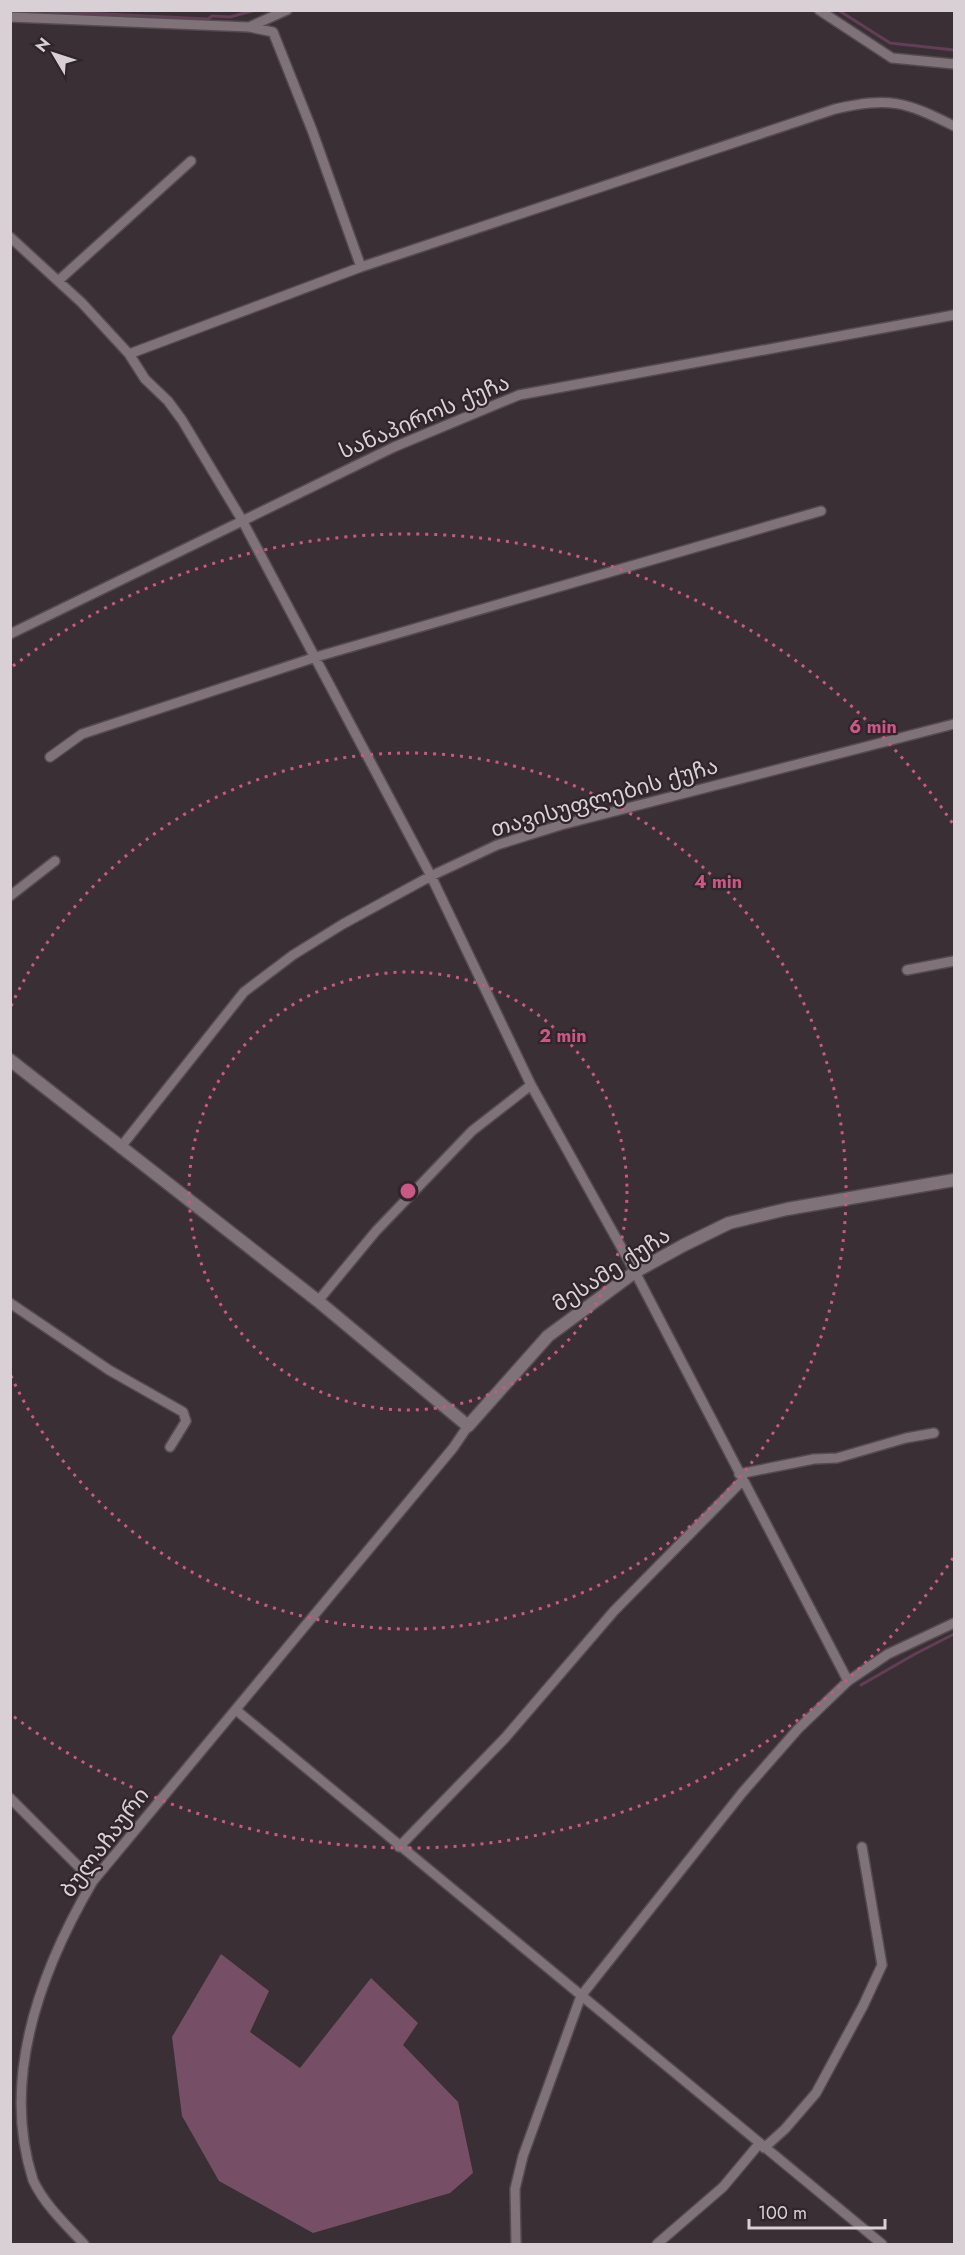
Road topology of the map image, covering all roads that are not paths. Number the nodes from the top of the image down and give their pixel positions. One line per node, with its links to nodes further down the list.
1 (287, 10): 4 (street)
2 (819, 10): 5 (street)
3 (10, 17): 4 (street)
4 (249, 27): 9 (street)
5 (954, 64)
6 (954, 126): 9 (street)
7 (191, 161): 10 (street)
8 (10, 237): 10 (street)
9 (360, 267): 12 (street)
10 (58, 281): 12 (street)
11 (954, 315): 14 (street, სანაპიროს ქუჩა)
12 (129, 354): 14 (street)
13 (821, 512): 16 (street)
14 (242, 520): 15 (street, სანაპიროს ქუჩა); 16 (street)
15 (10, 634)
16 (316, 657): 18 (street); 20 (street)
17 (954, 724): 20 (street, თავისუფლების ქუჩა)
18 (50, 757)
19 (55, 861): 21 (street)
20 (431, 876): 25 (street); 26 (street, თავისუფლების ქუჩა)
21 (10, 896)
22 (954, 961): 23 (street)
23 (907, 970)
24 (10, 1060): 26 (street)
25 (531, 1085): 28 (street); 29 (street)
26 (120, 1148): 29 (street)
27 (954, 1180): 28 (street, მესამე ქუჩა)
28 (635, 1272): 31 (street, მესამე ქუჩა); 34 (street)
29 (318, 1301): 31 (street)
30 (10, 1303): 33 (street)
31 (468, 1426): 37 (street, ბულაჩაური)
32 (934, 1433): 34 (street)
33 (170, 1447)
34 (741, 1477): 36 (street); 39 (street)
35 (954, 1623): 36 (street)
36 (848, 1681): 42 (street)
37 (236, 1710): 39 (street); 41 (street, ბულაჩაური)
38 (10, 1798): 41 (street)
39 (399, 1846): 42 (street)
40 (862, 1847): 43 (street)
41 (93, 1881): 44 (street, ბულაჩაური)
42 (581, 1996): 43 (street); 45 (street)
43 (762, 2146): 46 (street); 47 (street)
44 (84, 2244)
45 (516, 2244)
46 (657, 2244)
47 (882, 2244)

